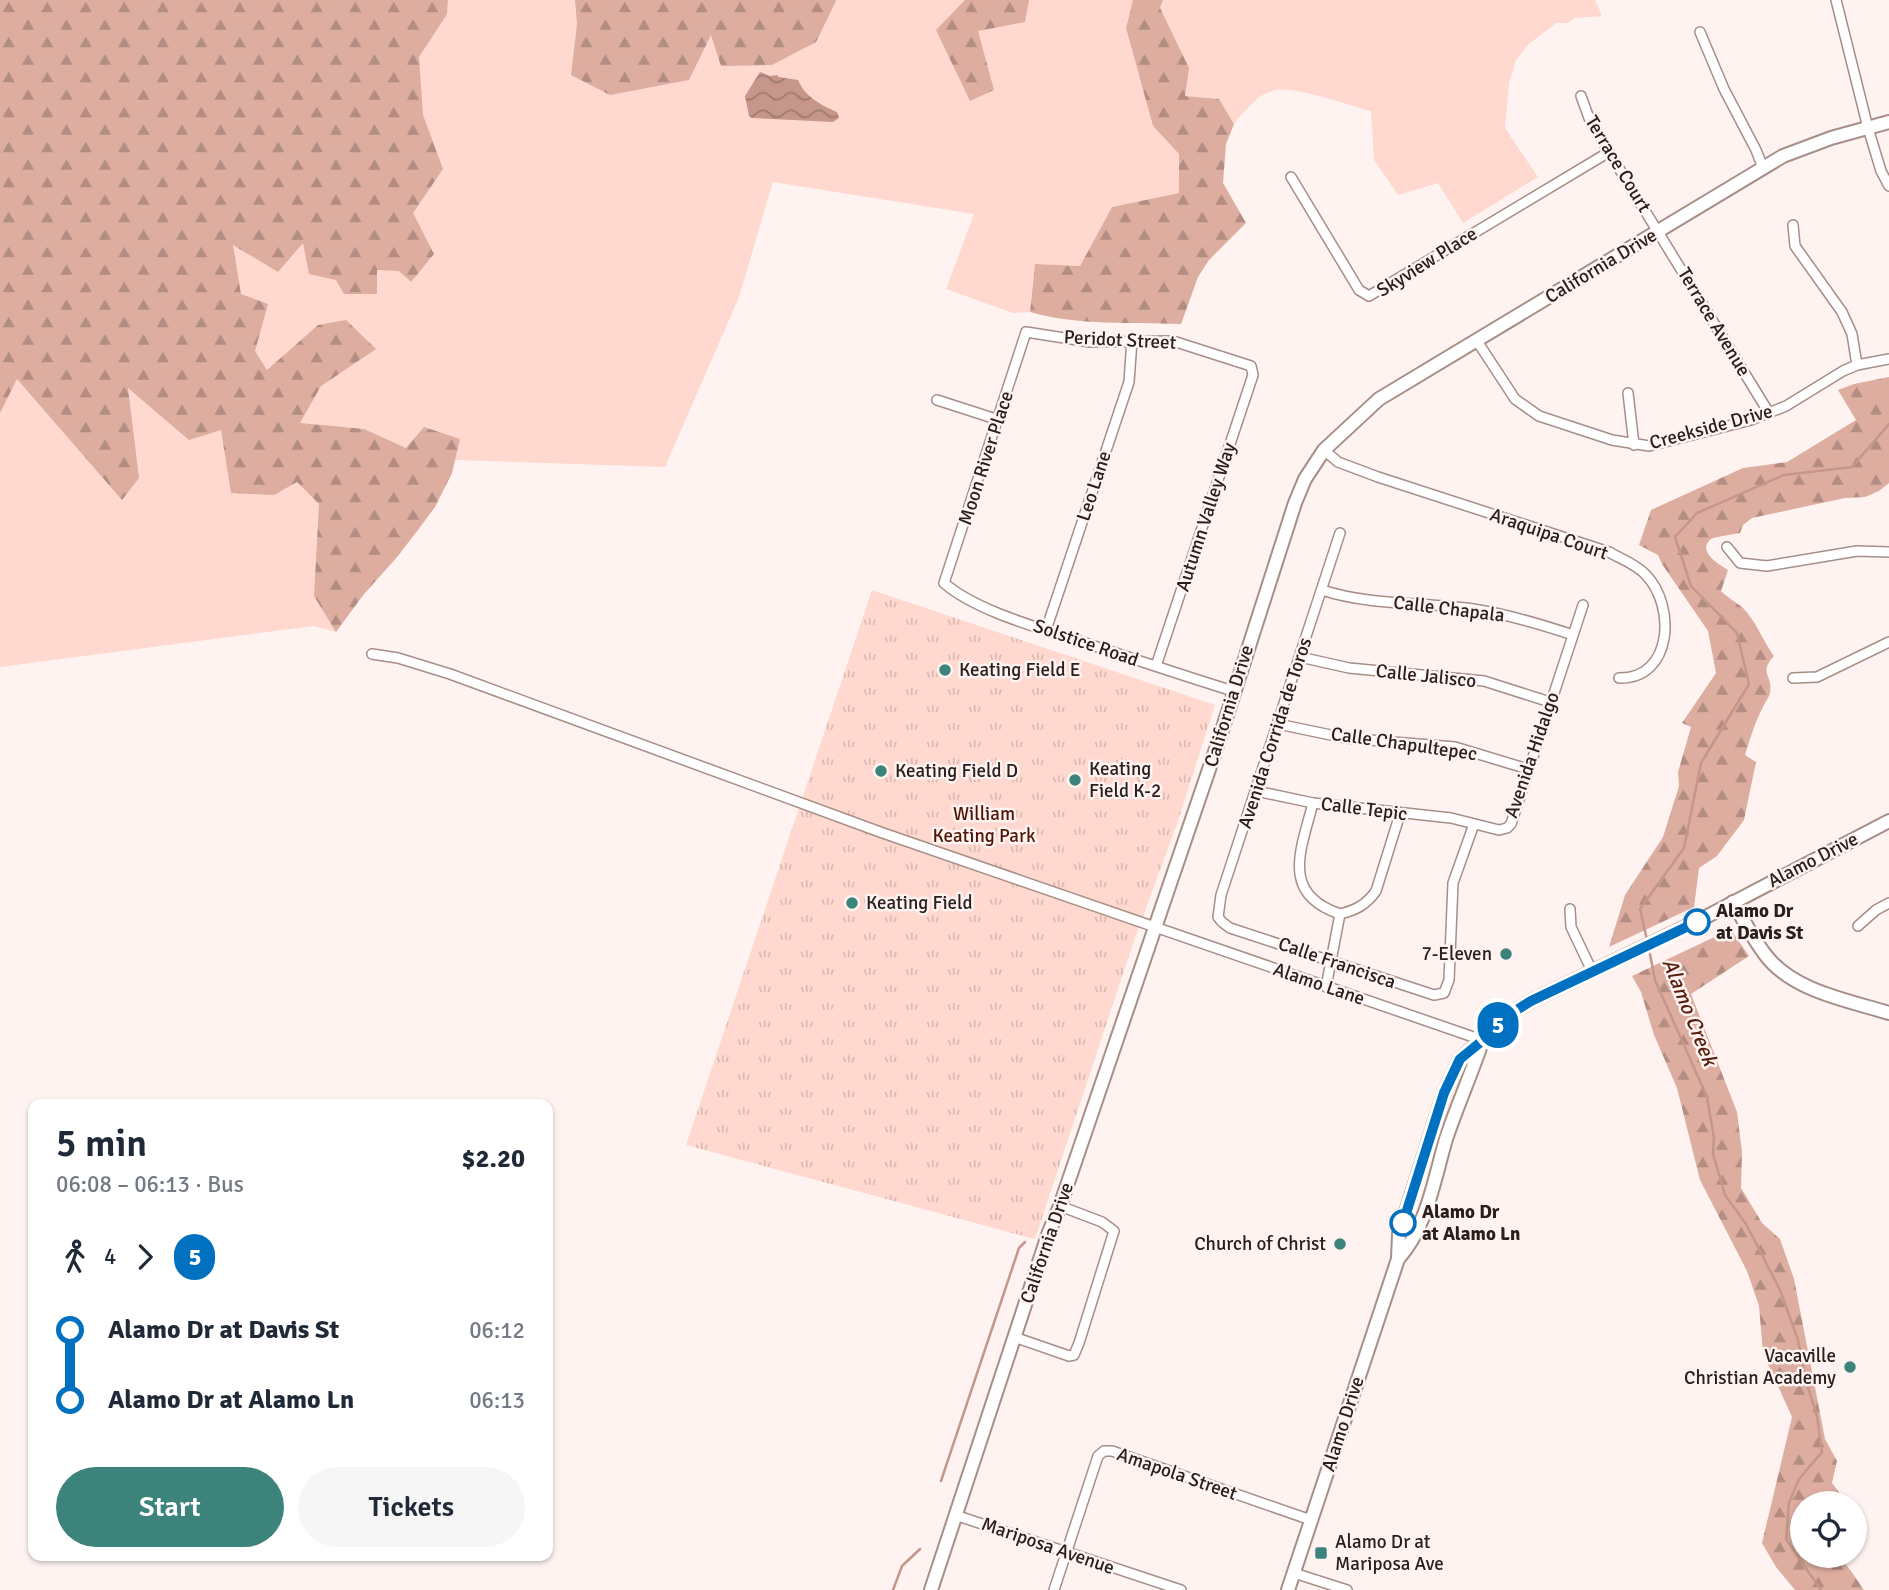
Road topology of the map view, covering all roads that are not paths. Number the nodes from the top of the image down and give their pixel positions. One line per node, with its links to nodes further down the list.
1 (1836, 0): 5 (street)
2 (1700, 32): 7 (street)
3 (1581, 96): 6 (street, Terrace Court)
4 (1889, 122): 5 (street, California Drive)
5 (1868, 128): 7 (street, California Drive); 9 (street)
6 (1609, 152): 8 (street, Skyview Place); 11 (street, Terrace Court)
7 (1763, 168): 11 (street, California Drive)
8 (1291, 177)
9 (1889, 186)
10 (1793, 225): 16 (street)
11 (1658, 231): 14 (street, California Drive); 20 (street, Terrace Avenue)
12 (1027, 332): 13 (street, Peridot Street); 21 (street, Moon River Place)
13 (1132, 340): 17 (street, Peridot Street); 30 (street, Leo Lane)
14 (1477, 341): 22 (street, Creekside Drive); 23 (street, California Drive)
15 (1889, 359): 16 (street, Creekside Drive)
16 (1857, 365): 20 (street, Creekside Drive)
17 (1251, 366): 35 (street, Autumn Valley Way)
18 (1628, 393): 22 (street)
19 (937, 400): 21 (street)
20 (1769, 414): 22 (street, Creekside Drive)
21 (999, 420): 27 (street, Moon River Place)
22 (1634, 444)
23 (1324, 450): 36 (street, Araquipa Court); 38 (street, California Drive)
24 (1340, 533): 28 (street, Avenida Corrida de Toros)
25 (1727, 547): 26 (street)
26 (1889, 552)
27 (944, 583): 30 (street, Solstice Road)
28 (1322, 590): 31 (street, Calle Chapala); 34 (street, Avenida Corrida de Toros)
29 (1583, 605): 31 (street, Avenida Hidalgo)
30 (1046, 630): 35 (street, Solstice Road)
31 (1573, 635): 39 (street, Avenida Hidalgo)
32 (1889, 642): 37 (street)
33 (372, 654): 52 (street, Alamo Lane)
34 (1300, 657): 39 (street, Calle Jalisco); 40 (street, Avenida Corrida de Toros)
35 (1156, 666): 38 (street, Solstice Road)
36 (1619, 678)
37 (1793, 678)
38 (1233, 691): 52 (street, California Drive)
39 (1550, 702): 41 (street, Avenida Hidalgo)
40 (1278, 724): 41 (street, Calle Chapultepec); 42 (street, Avenida Corrida de Toros)
41 (1528, 769): 46 (street, Avenida Hidalgo)
42 (1256, 791): 43 (street, Calle Tepic); 53 (street, Avenida Corrida de Toros)
43 (1313, 803): 44 (street, Calle Tepic); 50 (street)
44 (1400, 814): 46 (street, Calle Tepic); 50 (street)
45 (1889, 821): 47 (street, Alamo Drive)
46 (1474, 824): 57 (street, Avenida Hidalgo)
47 (1733, 902): 55 (street, Alamo Drive); 58 (street)
48 (1889, 903): 51 (street)
49 (1570, 909): 55 (street)
50 (1340, 914): 54 (street)
51 (1858, 926)
52 (1156, 928): 56 (street, Alamo Lane); 61 (street, California Drive)
53 (1230, 928): 54 (street, Calle Francisca)
54 (1331, 961): 56 (street); 57 (street, Calle Francisca)
55 (1591, 971): 59 (street, Alamo Drive)
56 (1326, 987): 59 (street, Alamo Lane)
57 (1444, 993)
58 (1889, 1013)
59 (1482, 1041): 60 (street, Alamo Drive); 62 (street, Alamo Drive)
60 (1432, 1130): 62 (street); 63 (street, Alamo Drive)
61 (1060, 1206): 64 (street, California Drive); 64 (street)
62 (1412, 1242): 63 (street, Alamo Drive)
63 (1398, 1259): 66 (street, Alamo Drive)
64 (1014, 1337): 65 (street, California Drive)
65 (955, 1515): 67 (street, Mariposa Avenue); 69 (street, California Drive)
66 (1311, 1520): 67 (street, Amapola Street); 68 (street, Alamo Drive)
67 (1066, 1552): 70 (street, Amapola Street); 71 (street, Mariposa Avenue)
68 (1294, 1573): 72 (street, Alamo Drive); 73 (street)
69 (931, 1590)
70 (1054, 1590)
71 (1181, 1590)
72 (1288, 1590)
73 (1347, 1590)

